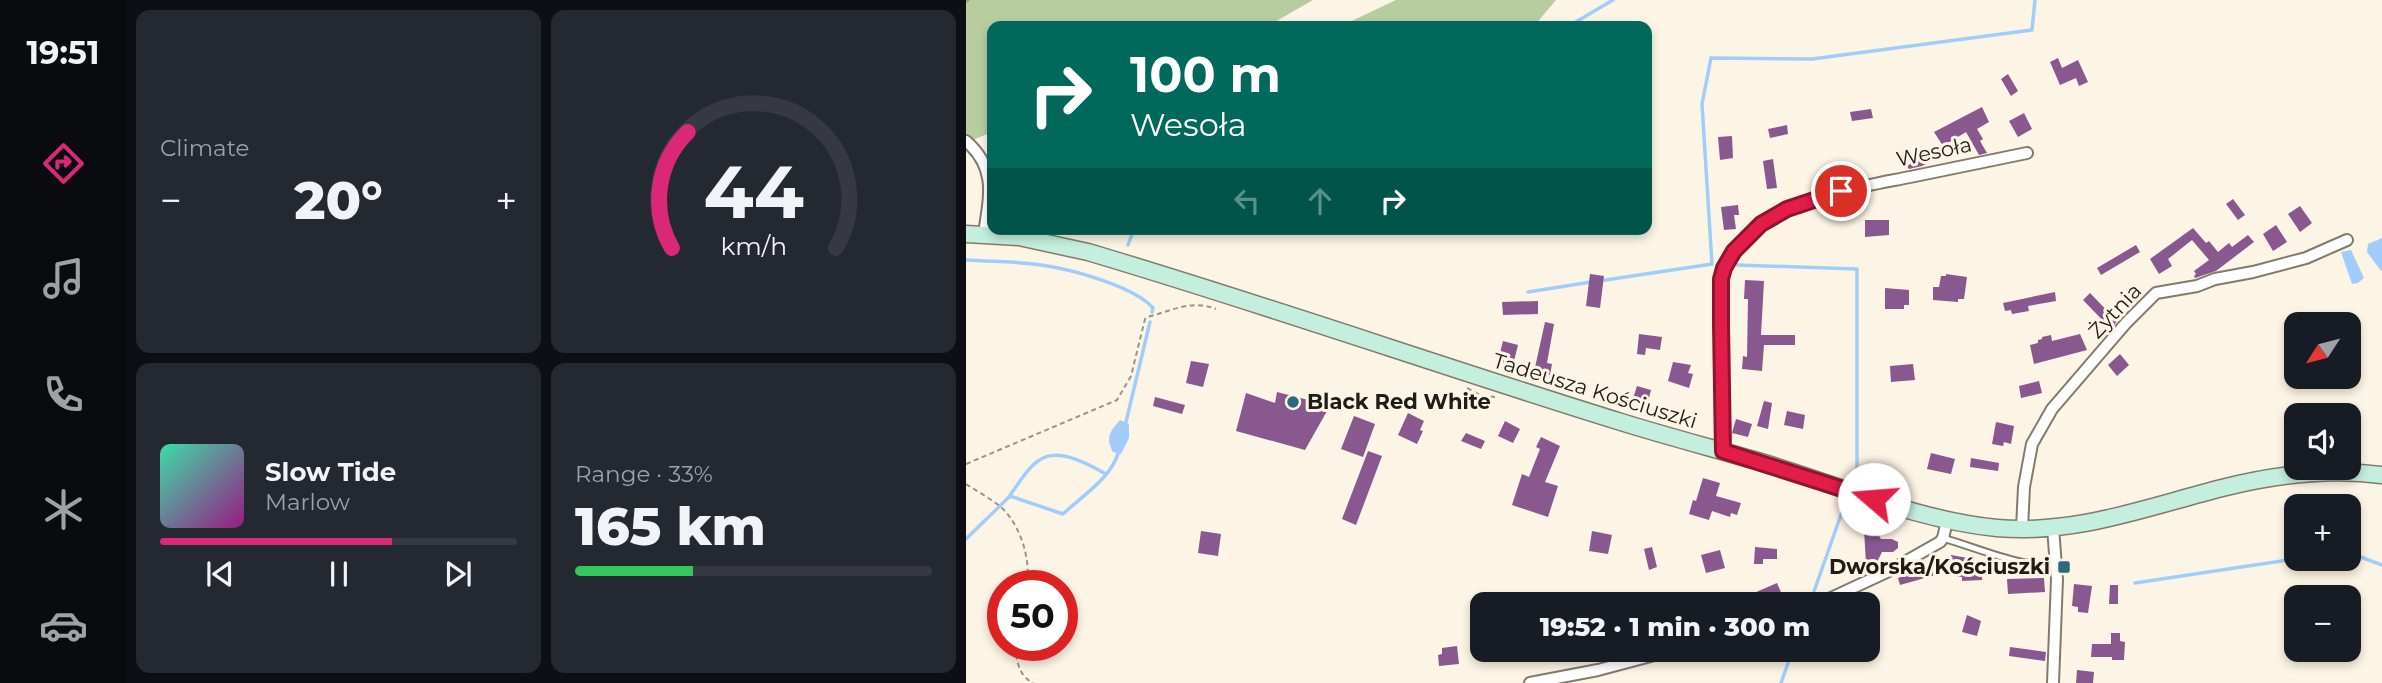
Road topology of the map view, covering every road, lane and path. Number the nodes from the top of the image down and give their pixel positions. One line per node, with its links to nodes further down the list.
1 (966, 141): 3 (street)
2 (2027, 153): 11 (street, Wesoła)
3 (987, 173)
4 (987, 212): 6 (street)
5 (966, 234): 6 (main road, Tadeusza Kościuszki)
6 (984, 234): 7 (main road, Tadeusza Kościuszki)
7 (987, 234)
8 (1017, 235): 11 (main road, Tadeusza Kościuszki)
9 (2347, 240): 17 (street, Żytnia)
10 (1216, 309): 12 (path)
11 (1723, 451): 15 (main road, Tadeusza Kościuszki)
12 (966, 464)
13 (2382, 475): 16 (main road, Tadeusza Kościuszki)
14 (966, 484): 20 (path)
15 (1947, 521): 17 (main road, Tadeusza Kościuszki); 18 (street)
16 (2053, 528): 17 (main road, Tadeusza Kościuszki); 19 (street)
17 (2022, 529)
18 (1943, 538): 19 (lane); 21 (street)
19 (2057, 567): 26 (street)
20 (1028, 570)
21 (1844, 592)
22 (1018, 661): 24 (path)
23 (1628, 662): 25 (street)
24 (1033, 683)
25 (1530, 683)
26 (2053, 683)

